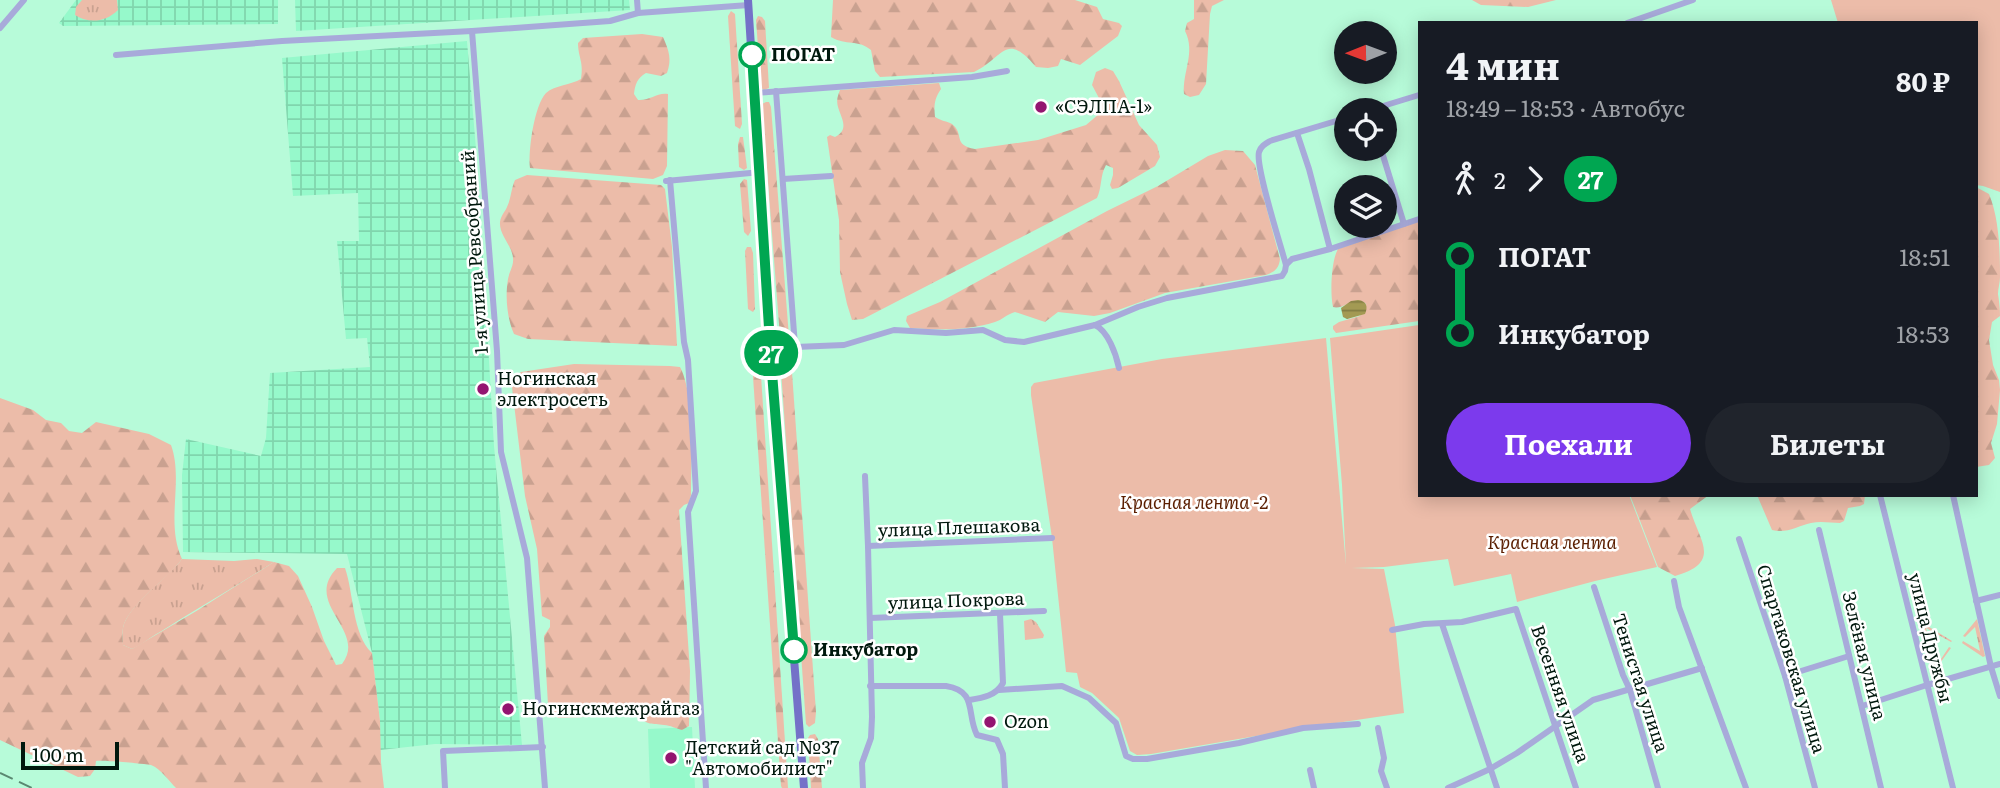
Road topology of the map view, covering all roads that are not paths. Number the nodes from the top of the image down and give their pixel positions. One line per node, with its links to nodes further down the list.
1 (24, 0): 7 (street)
2 (637, 0): 5 (street)
3 (1693, 0): 6 (street)
4 (748, 3): 5 (street); 12 (main road)
5 (638, 13): 8 (street)
6 (1633, 21)
7 (0, 28)
8 (472, 31): 9 (street); 60 (street, 1-я улица Ревсобраний)
9 (116, 55)
10 (1007, 71): 11 (street)
11 (776, 91): 12 (street); 20 (street)
12 (755, 93): 18 (main road)
13 (1418, 95): 14 (street)
14 (1397, 102)
15 (1334, 122): 16 (street)
16 (1297, 133): 23 (street); 24 (street)
17 (1385, 161): 22 (street)
18 (761, 172): 27 (main road); 65 (street)
19 (831, 176): 20 (street)
20 (782, 179): 26 (street)
21 (1418, 221): 22 (street)
22 (1404, 224): 23 (street)
23 (1330, 249): 24 (street)
24 (1286, 265): 25 (street)
25 (1095, 325): 26 (street); 28 (street)
26 (795, 346): 27 (street)
27 (771, 348): 66 (main road)
28 (1119, 368)
29 (865, 476): 35 (street)
30 (1880, 497): 50 (street, улица Дружбы)
31 (1953, 497): 39 (street)
32 (1819, 530): 45 (street, Зелёная улица)
33 (1052, 538): 35 (street, улица Плешакова)
34 (1739, 539): 49 (street, Спартаковская улица)
35 (868, 546): 42 (street)
36 (1674, 581): 48 (street)
37 (1594, 587): 53 (street, Тенистая улица)
38 (2000, 595): 39 (street)
39 (1976, 601): 47 (street)
40 (1044, 611): 41 (street, улица Покрова)
41 (1000, 614): 42 (street, улица Покрова); 52 (street)
42 (870, 618): 51 (street)
43 (1442, 624): 44 (street); 58 (street, Весенняя улица); 61 (street)
44 (1392, 630)
45 (1849, 656): 49 (street); 56 (street, Зелёная улица)
46 (2000, 664): 47 (street)
47 (1991, 667): 50 (street); 54 (street)
48 (1702, 668): 53 (street); 75 (street)
49 (1785, 676): 76 (street, Спартаковская улица)
50 (1927, 685): 56 (street); 78 (street, улица Дружбы)
51 (870, 686): 55 (street); 67 (street)
52 (999, 690): 55 (street); 57 (street)
53 (1630, 690): 58 (street); 74 (street, Тенистая улица)
54 (2000, 696)
55 (969, 700): 68 (street)
56 (1862, 706): 77 (street, Зелёная улица)
57 (1358, 724)
58 (1556, 725): 61 (street); 73 (street, Весенняя улица)
59 (1378, 728): 70 (street)
60 (543, 747): 63 (street); 64 (street, 1-я улица Ревсобраний)
61 (1490, 769): 71 (street); 72 (street)
62 (1311, 770): 69 (street)
63 (445, 788)
64 (545, 788)
65 (706, 788)
66 (804, 788)
67 (863, 788)
68 (1005, 788)
69 (1314, 788)
70 (1387, 788)
71 (1448, 788)
72 (1497, 788)
73 (1576, 788)
74 (1658, 788)
75 (1746, 788)
76 (1815, 788)
77 (1881, 788)
78 (1953, 788)

